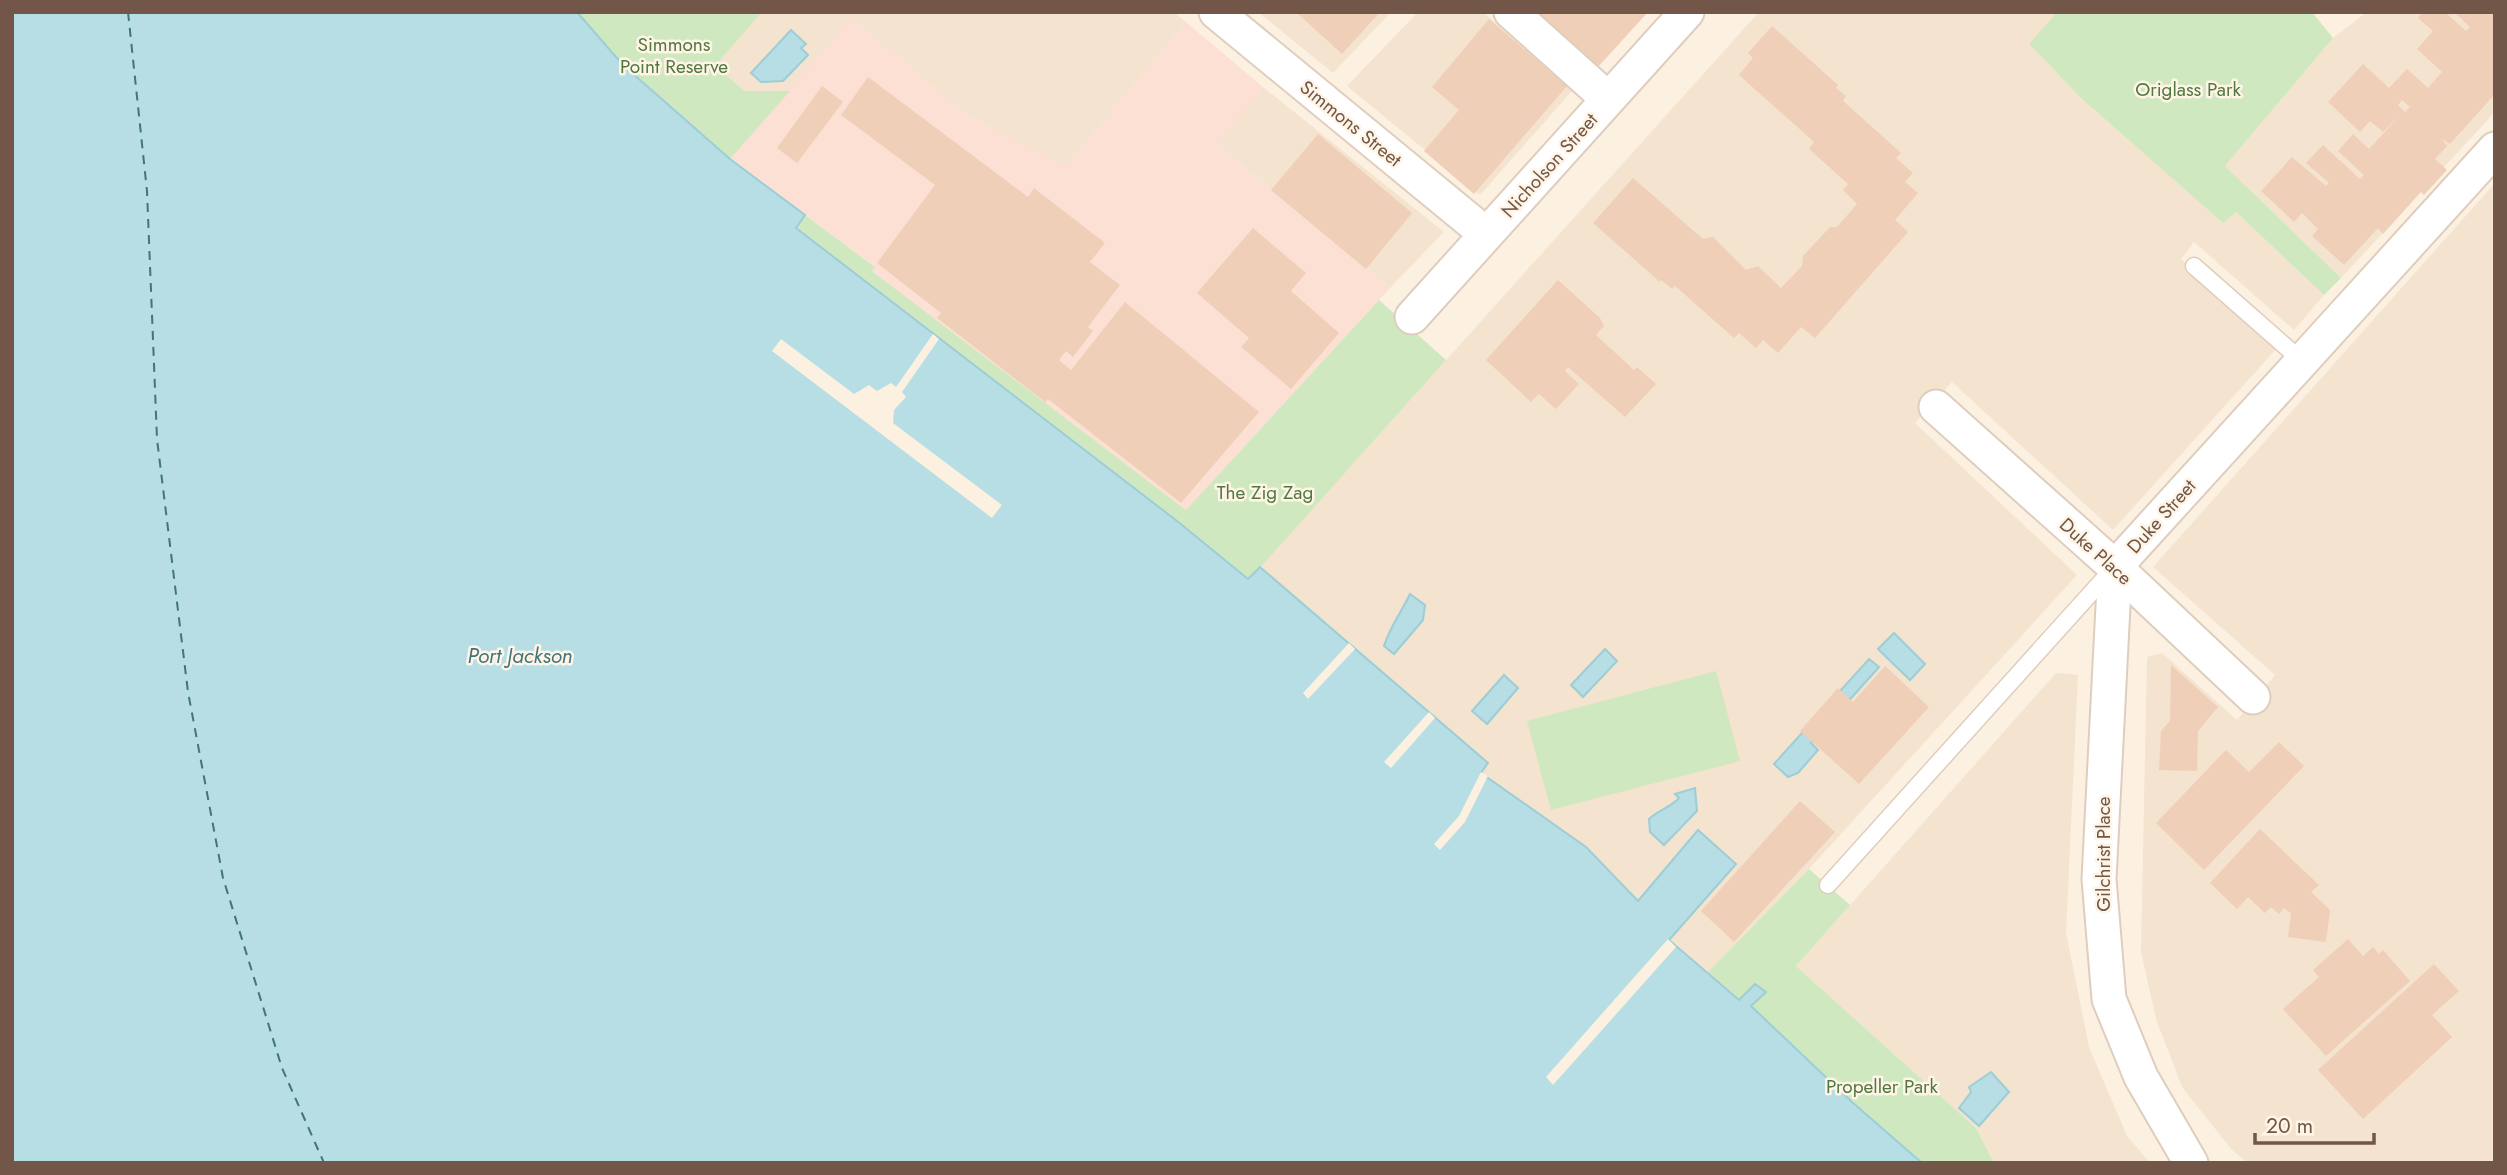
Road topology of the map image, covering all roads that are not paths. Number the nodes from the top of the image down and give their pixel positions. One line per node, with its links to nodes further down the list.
1 (1216, 12): 6 (street, Simmons Street)
2 (1511, 12): 4 (street)
3 (1687, 12): 4 (street, Nicholson Street)
4 (1608, 99): 6 (street, Nicholson Street)
5 (2495, 149): 9 (street, Duke Street)
6 (1486, 234): 8 (street, Nicholson Street)
7 (2193, 266): 9 (lane)
8 (1412, 317)
9 (2302, 360): 11 (street, Duke Street)
10 (1936, 407): 11 (street, Duke Place)
11 (2115, 567): 12 (street, Duke Place); 13 (lane, Duke Street); 14 (street, Gilchrist Place)
12 (2253, 697)
13 (1828, 885)
14 (2191, 1163)

